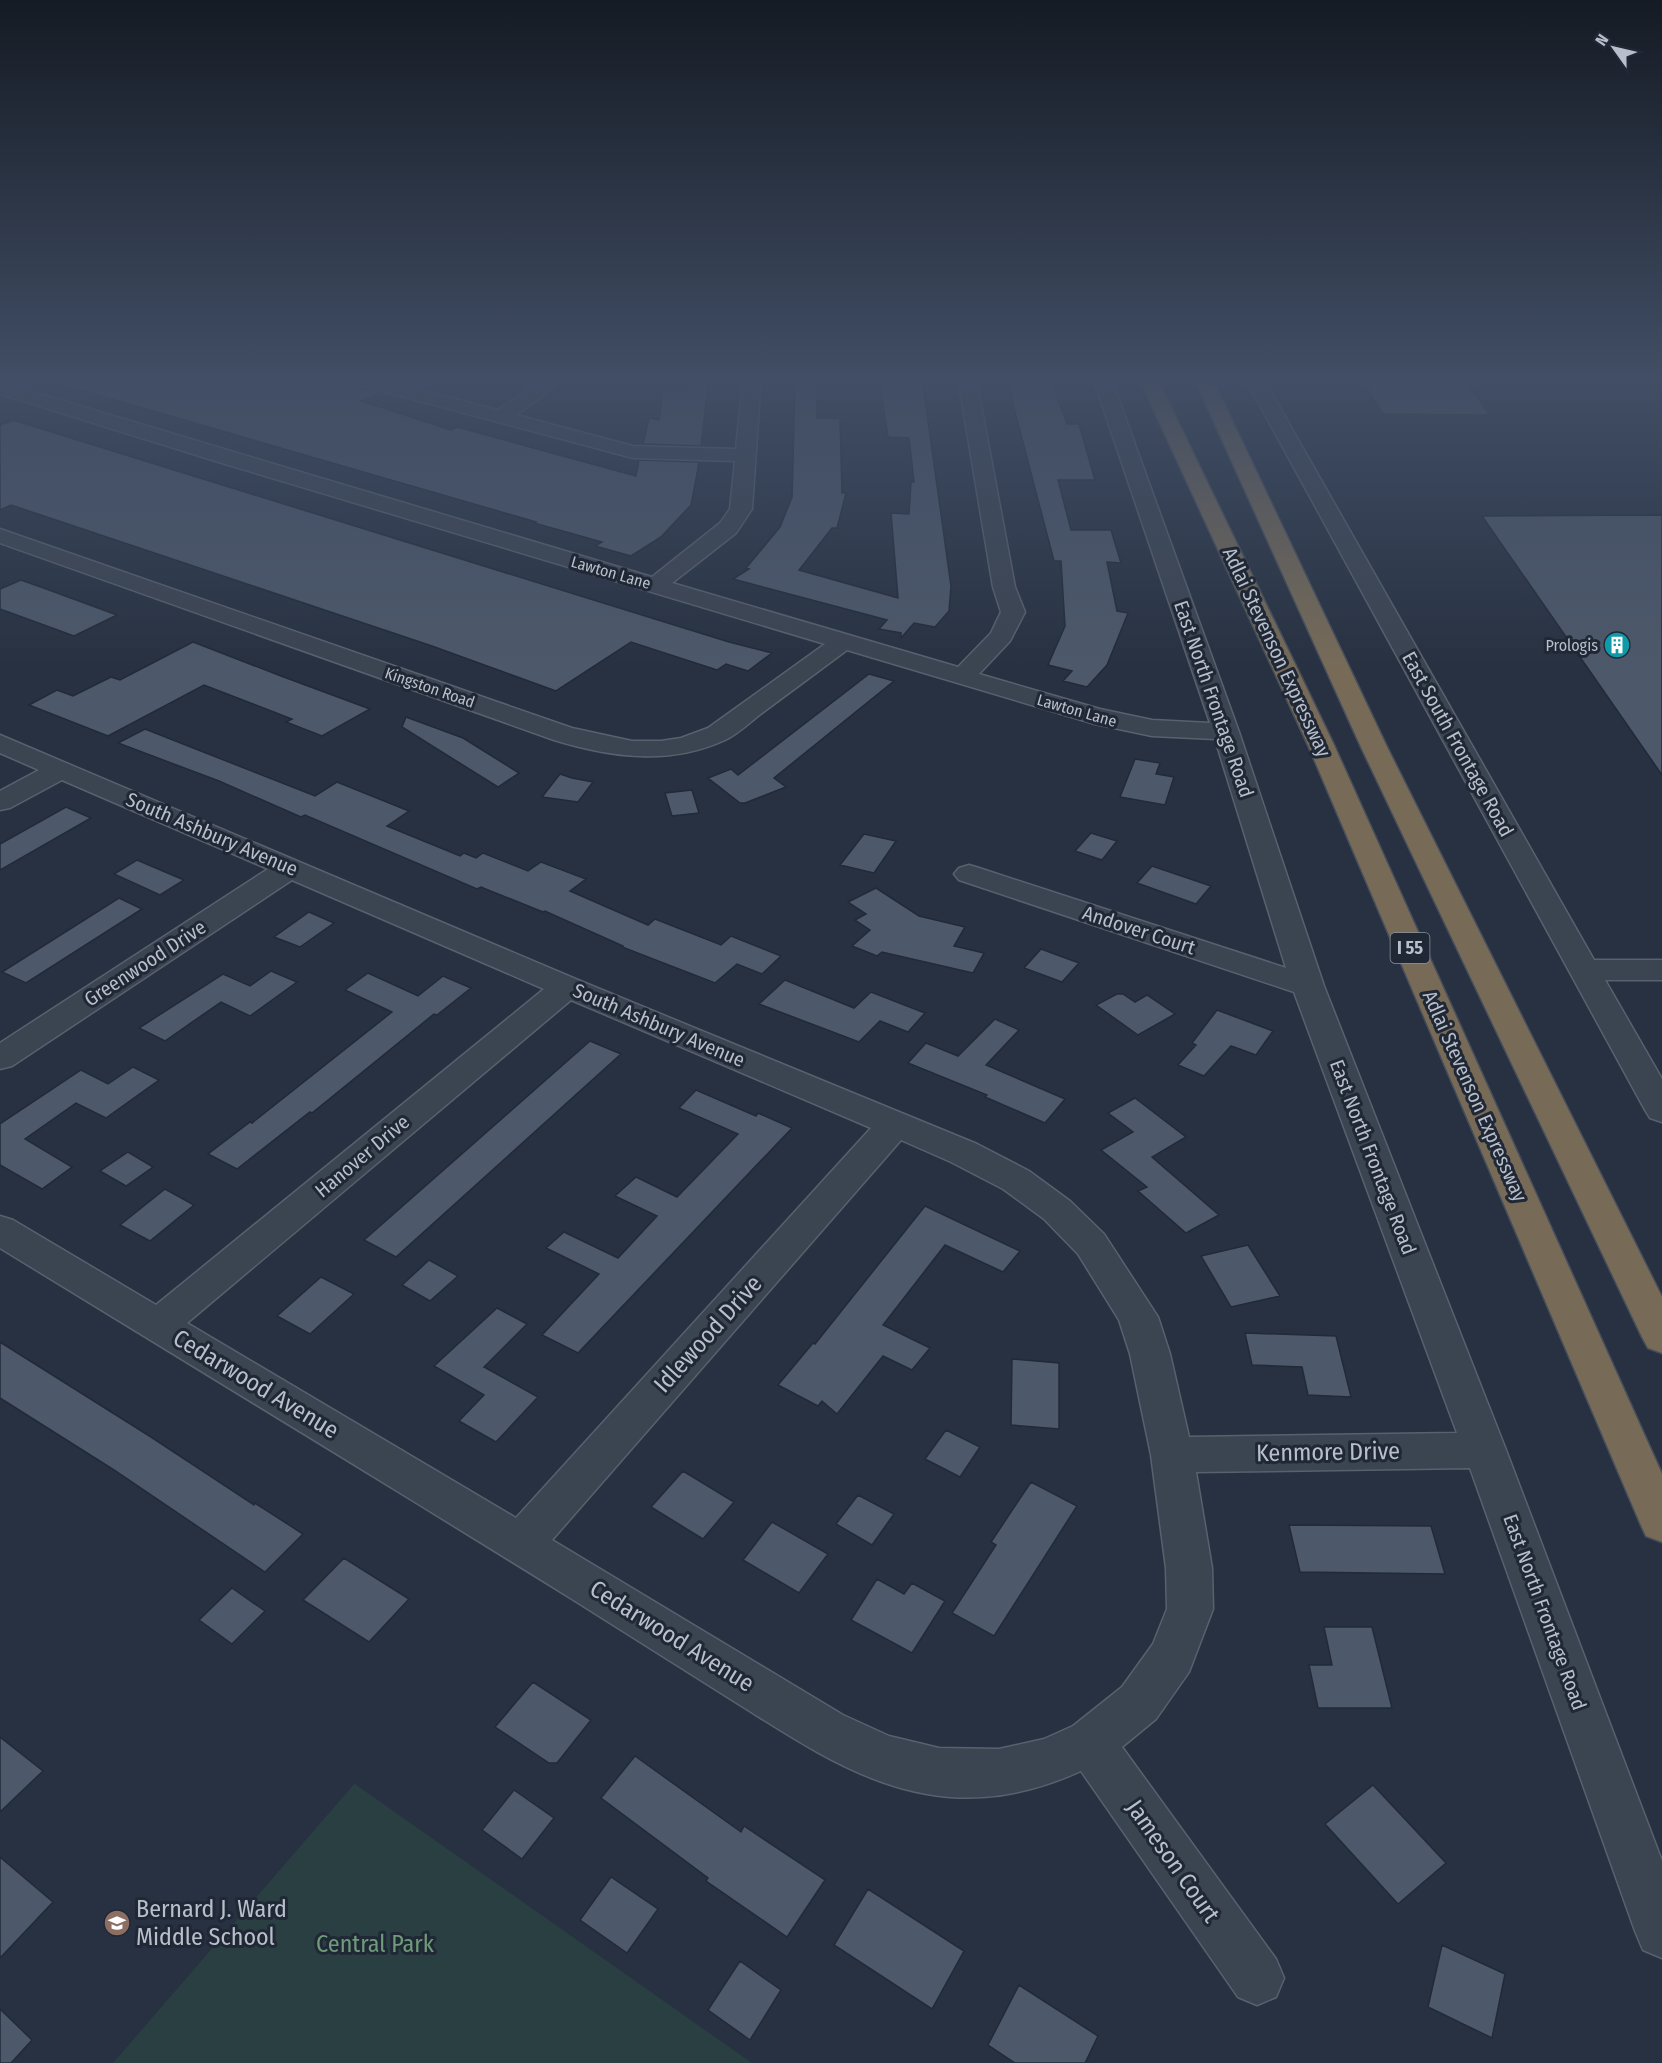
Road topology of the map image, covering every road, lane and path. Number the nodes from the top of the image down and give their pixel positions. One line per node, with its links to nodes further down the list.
1 (282, 474): 9 (street, Lawton Lane)
2 (745, 474): 9 (street)
3 (984, 474): 11 (street)
4 (1136, 474): 12 (street, East North Frontage Road)
5 (1193, 474): 30 (highway, Adlai Stevenson Expressway / I 55)
6 (1248, 474): 27 (highway)
7 (1308, 474): 18 (street, East South Frontage Road)
8 (0, 536): 10 (street, Kingston Road)
9 (656, 585): 10 (street, Lawton Lane)
10 (843, 642): 11 (street, Lawton Lane)
11 (963, 676): 12 (street, Lawton Lane)
12 (1226, 732): 20 (street, East North Frontage Road)
13 (0, 743): 14 (street, South Ashbury Avenue)
14 (61, 769): 15 (street); 16 (street, South Ashbury Avenue)
15 (0, 802)
16 (290, 868): 21 (street, South Ashbury Avenue); 22 (street, Greenwood Drive)
17 (969, 874): 20 (street, Andover Court)
18 (1584, 970): 19 (street); 23 (street, East South Frontage Road)
19 (1662, 970)
20 (1308, 986): 28 (street, East North Frontage Road)
21 (567, 987): 24 (street, South Ashbury Avenue); 26 (street, Hanover Drive)
22 (0, 1058)
23 (1662, 1110)
24 (895, 1124): 29 (street, South Ashbury Avenue); 31 (street, Idlewood Drive)
25 (0, 1230): 26 (street, Cedarwood Avenue)
26 (158, 1325): 31 (street, Cedarwood Avenue)
27 (1662, 1337)
28 (1485, 1450): 29 (street, Kenmore Drive); 33 (street, East North Frontage Road)
29 (1172, 1455): 32 (street, Cedarwood Avenue)
30 (1662, 1523)
31 (521, 1544): 32 (street, Cedarwood Avenue)
32 (1090, 1743): 34 (street, Jameson Court)
33 (1662, 1931)
34 (1257, 1978)

